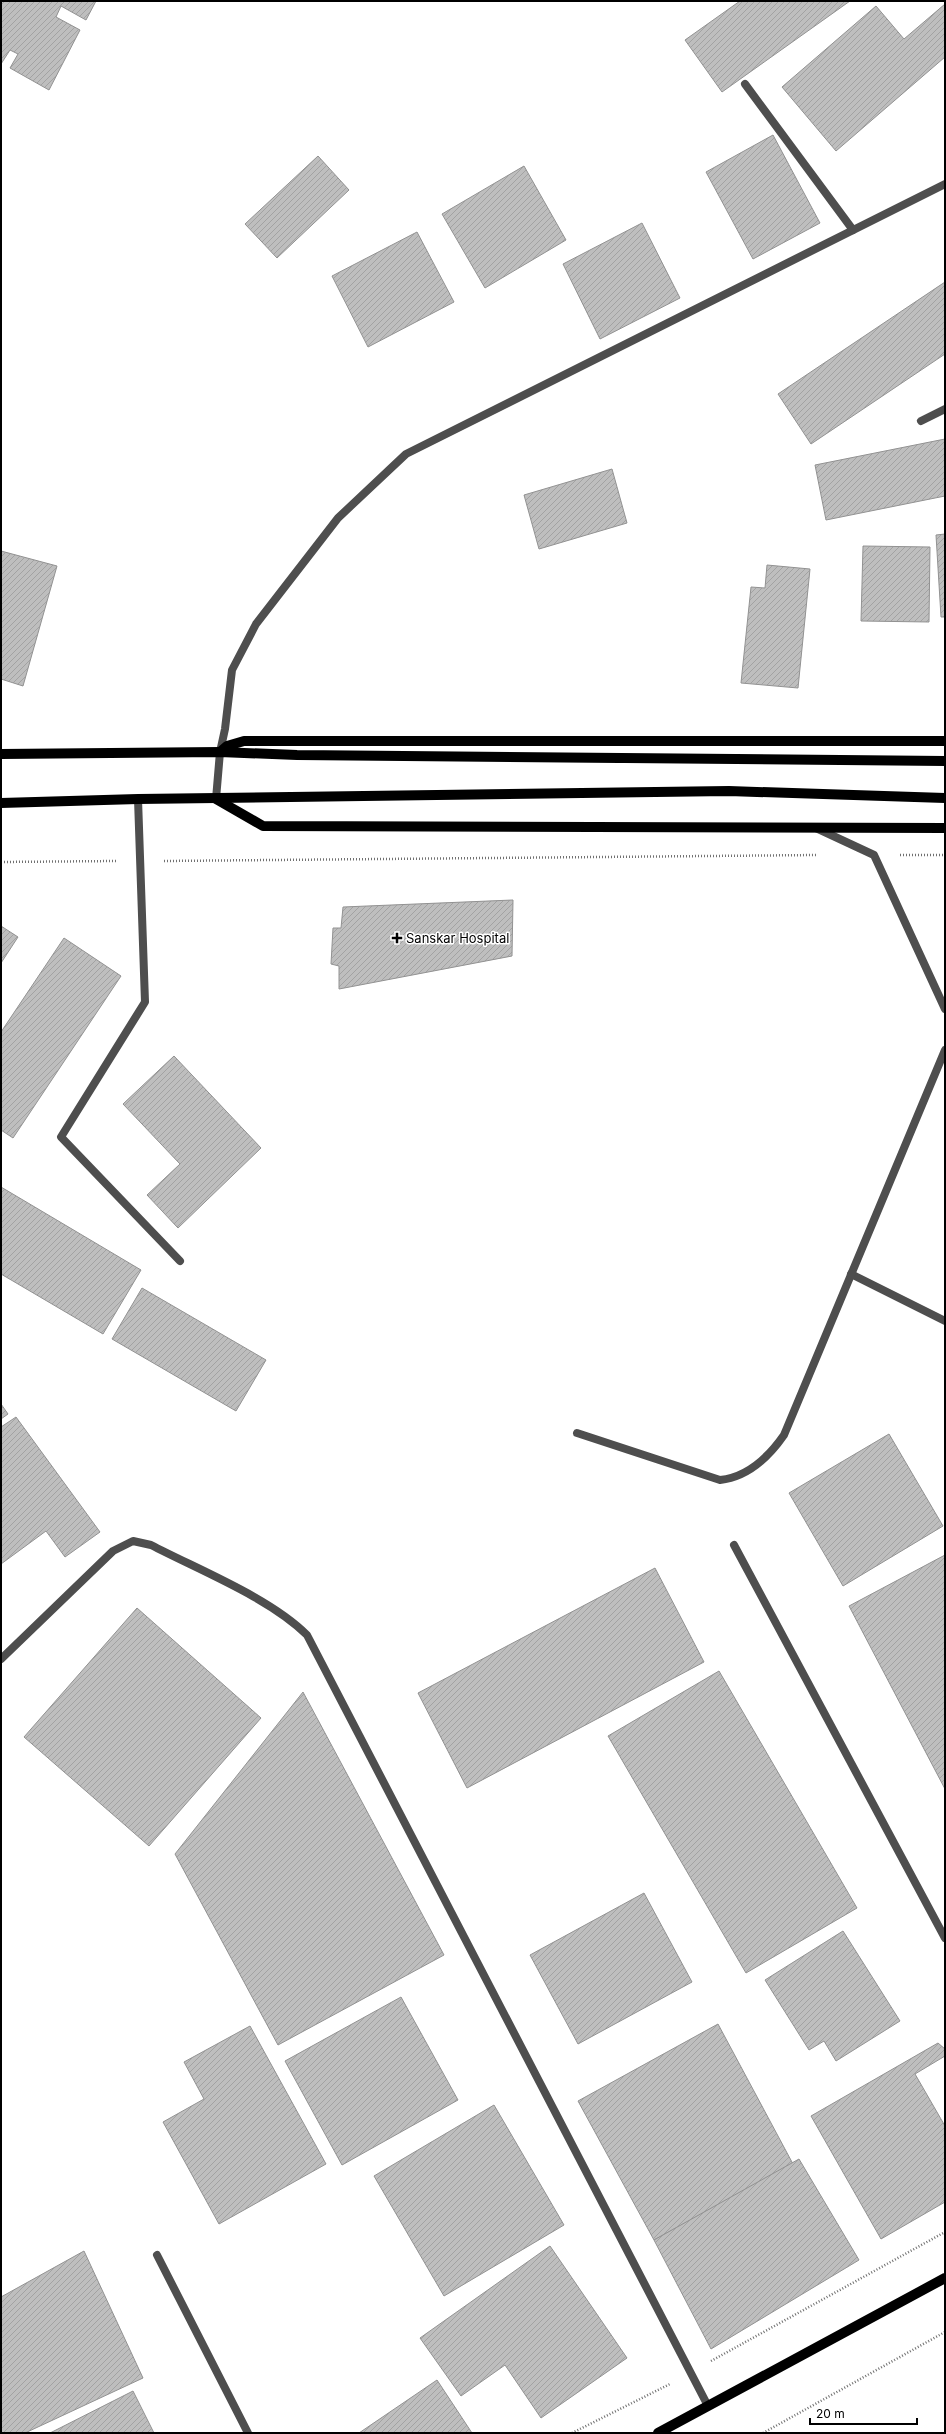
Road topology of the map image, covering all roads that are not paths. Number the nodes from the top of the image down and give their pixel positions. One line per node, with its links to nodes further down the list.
1 (745, 84): 3 (street)
2 (945, 184): 3 (street)
3 (853, 230): 7 (street)
4 (945, 409): 5 (street)
5 (921, 421)
6 (945, 741): 7 (main road)
7 (220, 752): 8 (main road); 9 (main road); 10 (street)
8 (1, 754)
9 (945, 761)
10 (216, 798): 11 (main road); 12 (main road); 14 (main road)
11 (945, 798)
12 (138, 799): 13 (main road); 18 (street)
13 (1, 803)
14 (814, 827): 15 (main road); 16 (street)
15 (945, 828)
16 (945, 1008)
17 (945, 1050): 19 (street)
18 (180, 1261)
19 (851, 1274): 20 (street); 21 (street)
20 (945, 1321)
21 (577, 1433)
22 (734, 1545): 24 (street)
23 (1, 1659): 27 (street)
24 (945, 1938)
25 (157, 2255): 28 (street)
26 (945, 2278): 27 (main road)
27 (708, 2406): 29 (main road)
28 (248, 2433)
29 (658, 2433)

